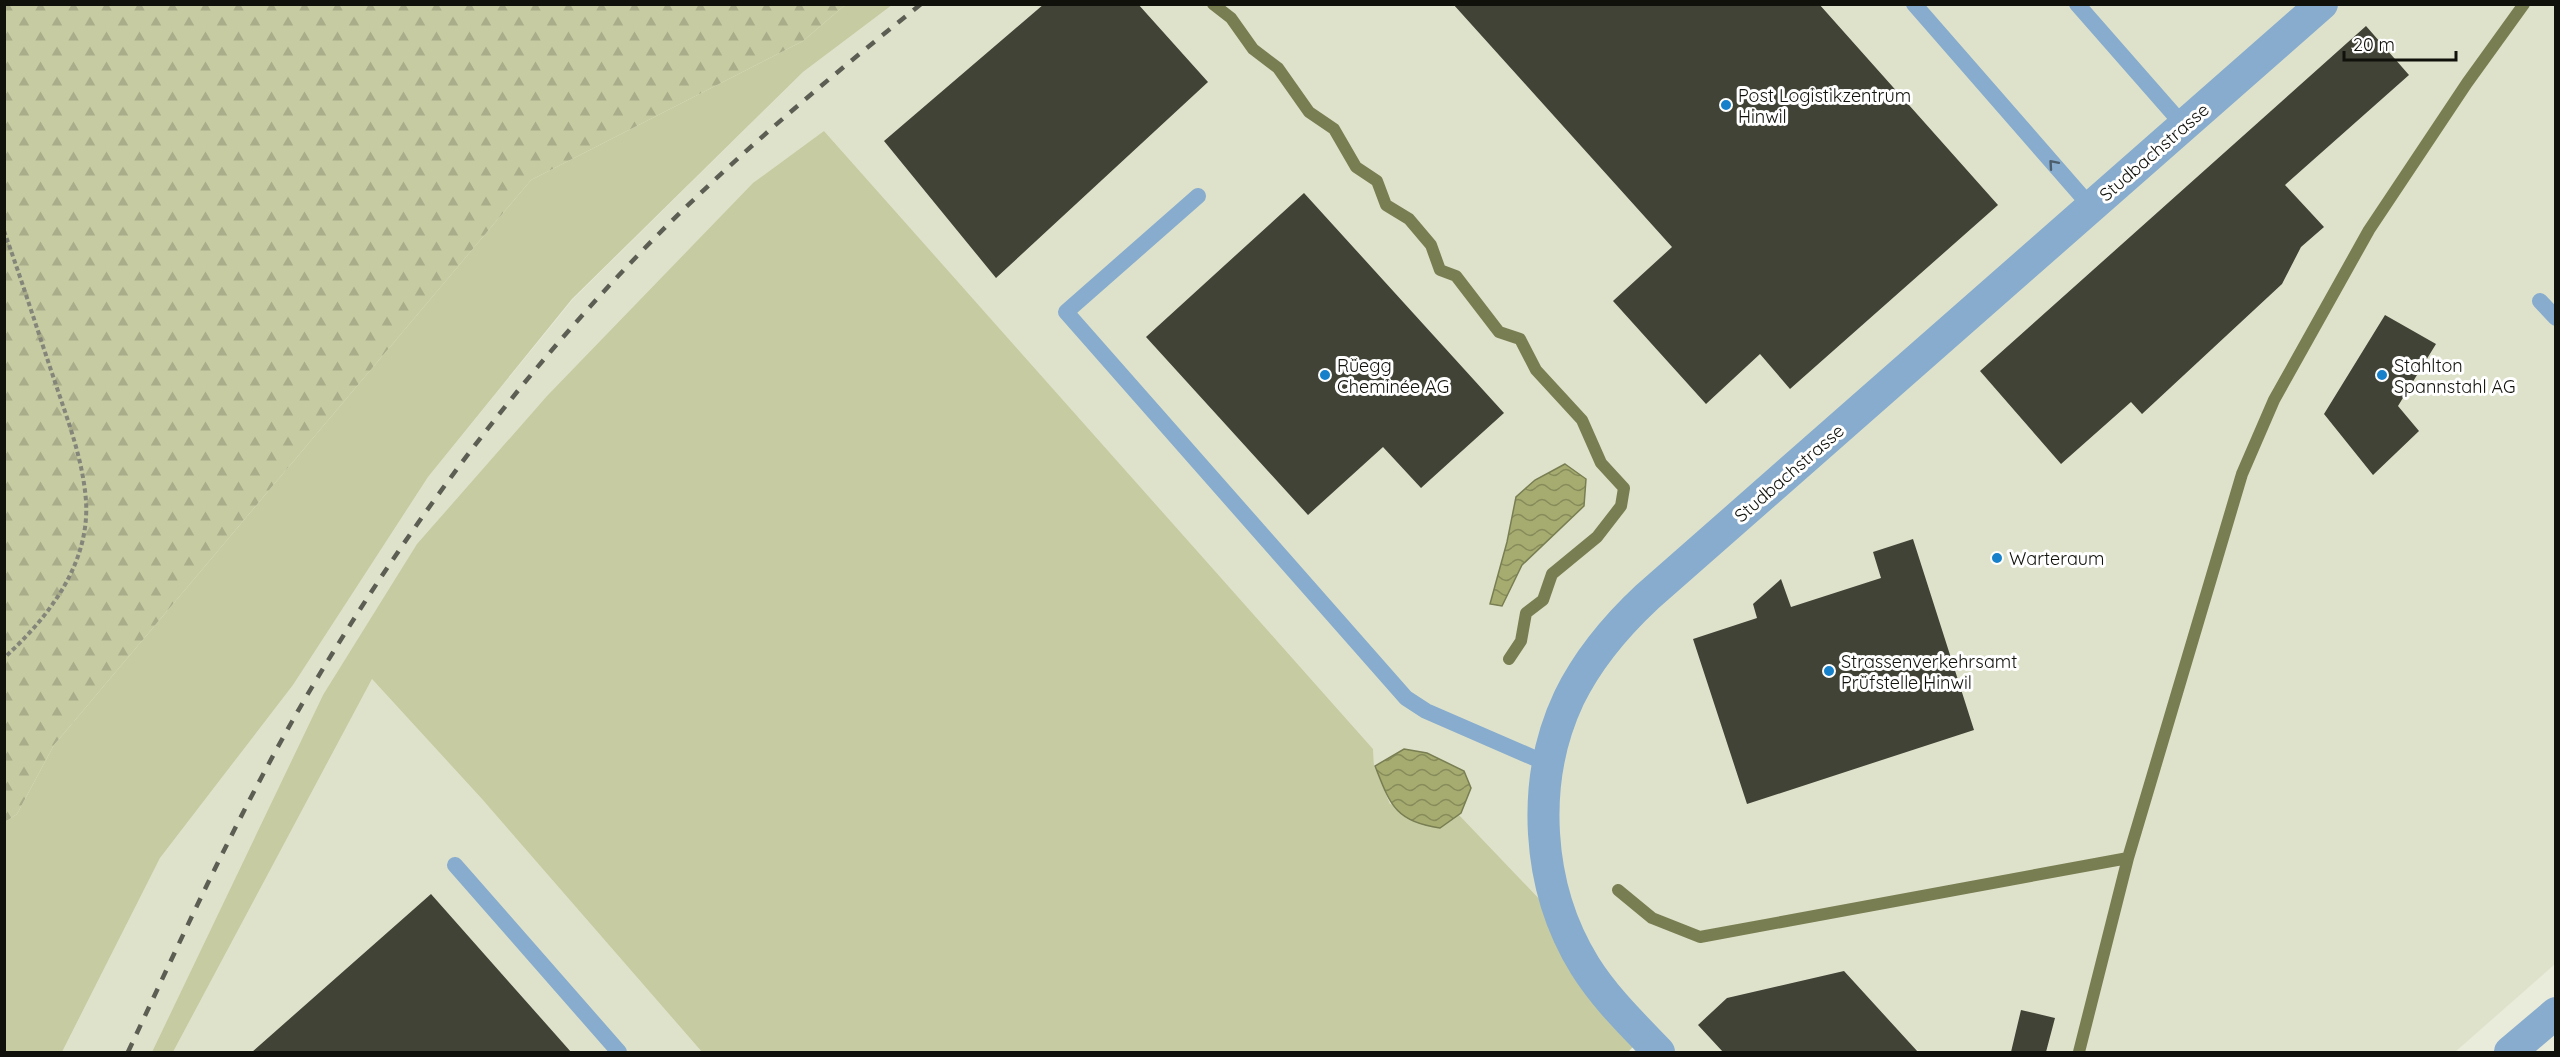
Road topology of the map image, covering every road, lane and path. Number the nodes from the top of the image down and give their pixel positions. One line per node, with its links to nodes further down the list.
1 (1914, 4): 6 (lane, one-way to 1)
2 (2077, 4): 4 (lane)
3 (2322, 4): 4 (street, Studbachstrasse)
4 (2184, 126): 6 (street, Studbachstrasse)
5 (1198, 196): 11 (lane)
6 (2092, 208): 11 (street, Studbachstrasse)
7 (4, 231): 10 (path)
8 (2540, 301): 9 (lane)
9 (2556, 318)
10 (4, 658)
11 (1548, 764): 15 (street, Studbachstrasse)
12 (455, 865): 14 (lane)
13 (2556, 1013): 16 (street)
14 (620, 1053)
15 (1659, 1053)
16 (2510, 1053)

